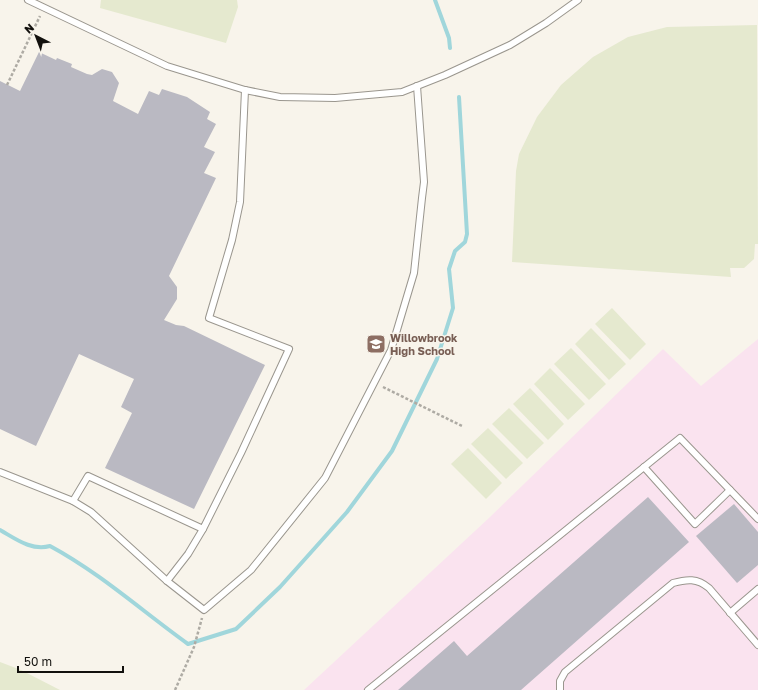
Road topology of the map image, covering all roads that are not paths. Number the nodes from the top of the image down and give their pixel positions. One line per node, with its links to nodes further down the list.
1 (28, 0): 4 (lane)
2 (578, 0): 3 (lane)
3 (417, 86): 4 (lane); 11 (lane)
4 (245, 90): 10 (lane)
5 (644, 467): 7 (lane); 7 (lane); 15 (lane)
6 (0, 472): 8 (lane)
7 (730, 490): 9 (lane)
8 (73, 501): 10 (lane); 11 (lane)
9 (758, 519)
10 (203, 529): 11 (lane)
11 (167, 581)
12 (758, 588): 13 (lane)
13 (730, 613): 14 (lane); 16 (lane)
14 (758, 645)
15 (368, 690)
16 (560, 690)

